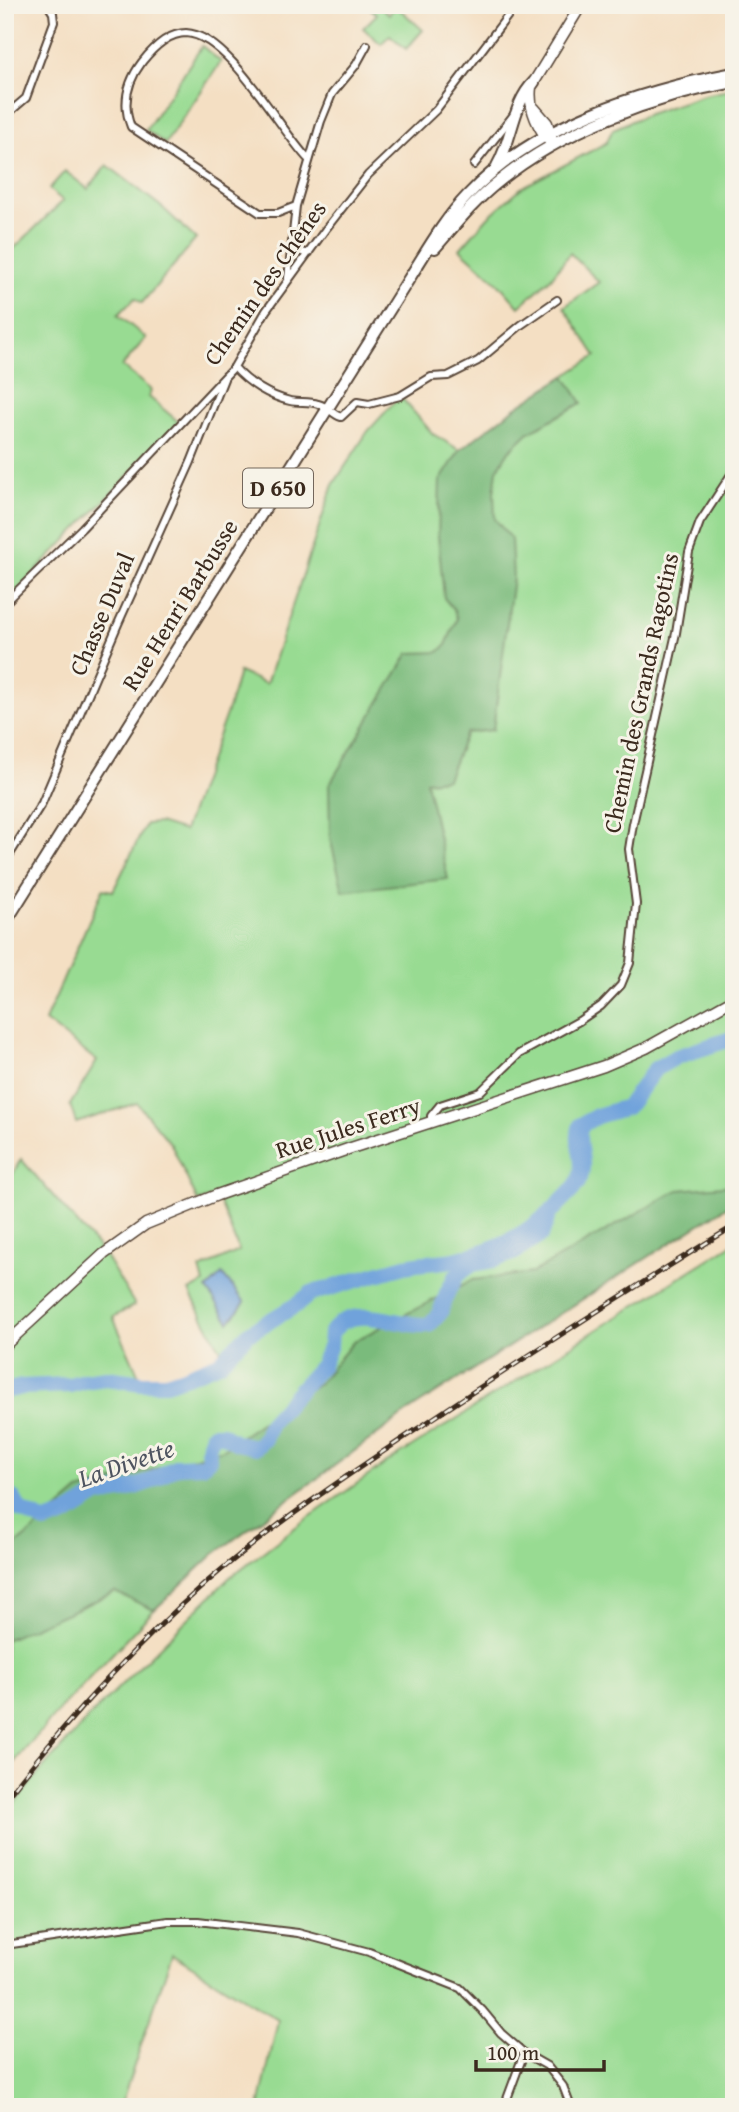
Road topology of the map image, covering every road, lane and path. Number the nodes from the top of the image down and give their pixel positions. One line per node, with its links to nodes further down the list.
1 (48, 5): 10 (street)
2 (516, 5): 19 (street, Chemin des Chênes)
3 (581, 5): 6 (main road)
4 (367, 45): 14 (street)
5 (734, 72): 12 (main road, D 650)
6 (534, 82): 8 (main road); 9 (main road)
7 (734, 82): 13 (main road, D 650)
8 (534, 108): 11 (main road); 13 (main road)
9 (517, 113): 15 (street); 16 (main road)
10 (5, 116)
11 (543, 118): 12 (main road); 13 (main road)
12 (579, 121): 13 (main road, D 650)
13 (549, 139): 16 (main road, D 650); 20 (main road, D 650)
14 (308, 159): 17 (street); 17 (street)
15 (474, 165)
16 (494, 171): 20 (main road, D 650)
17 (296, 206): 18 (street)
18 (292, 237): 19 (street); 21 (street)
19 (309, 253): 21 (street, Chemin des Chênes)
20 (412, 274): 25 (main road, Rue Henri Barbusse / D 650)
21 (288, 280): 23 (street, Chemin des Chênes)
22 (557, 300): 25 (street)
23 (234, 366): 24 (street, Chemin des Chênes); 25 (street)
24 (225, 377): 27 (street, Chemin des Chênes); 28 (street, Chasse Duval)
25 (328, 408): 29 (main road, Rue Henri Barbusse / D 650)
26 (734, 470): 31 (street, Chemin des Grands Ragotins)
27 (5, 603)
28 (5, 862)
29 (5, 923)
30 (734, 999): 31 (main road, Rue Jules Ferry)
31 (431, 1122): 32 (main road, Rue Jules Ferry)
32 (5, 1345)
33 (5, 1945): 34 (street)
34 (524, 2053): 35 (street); 36 (street)
35 (504, 2107)
36 (571, 2107)

